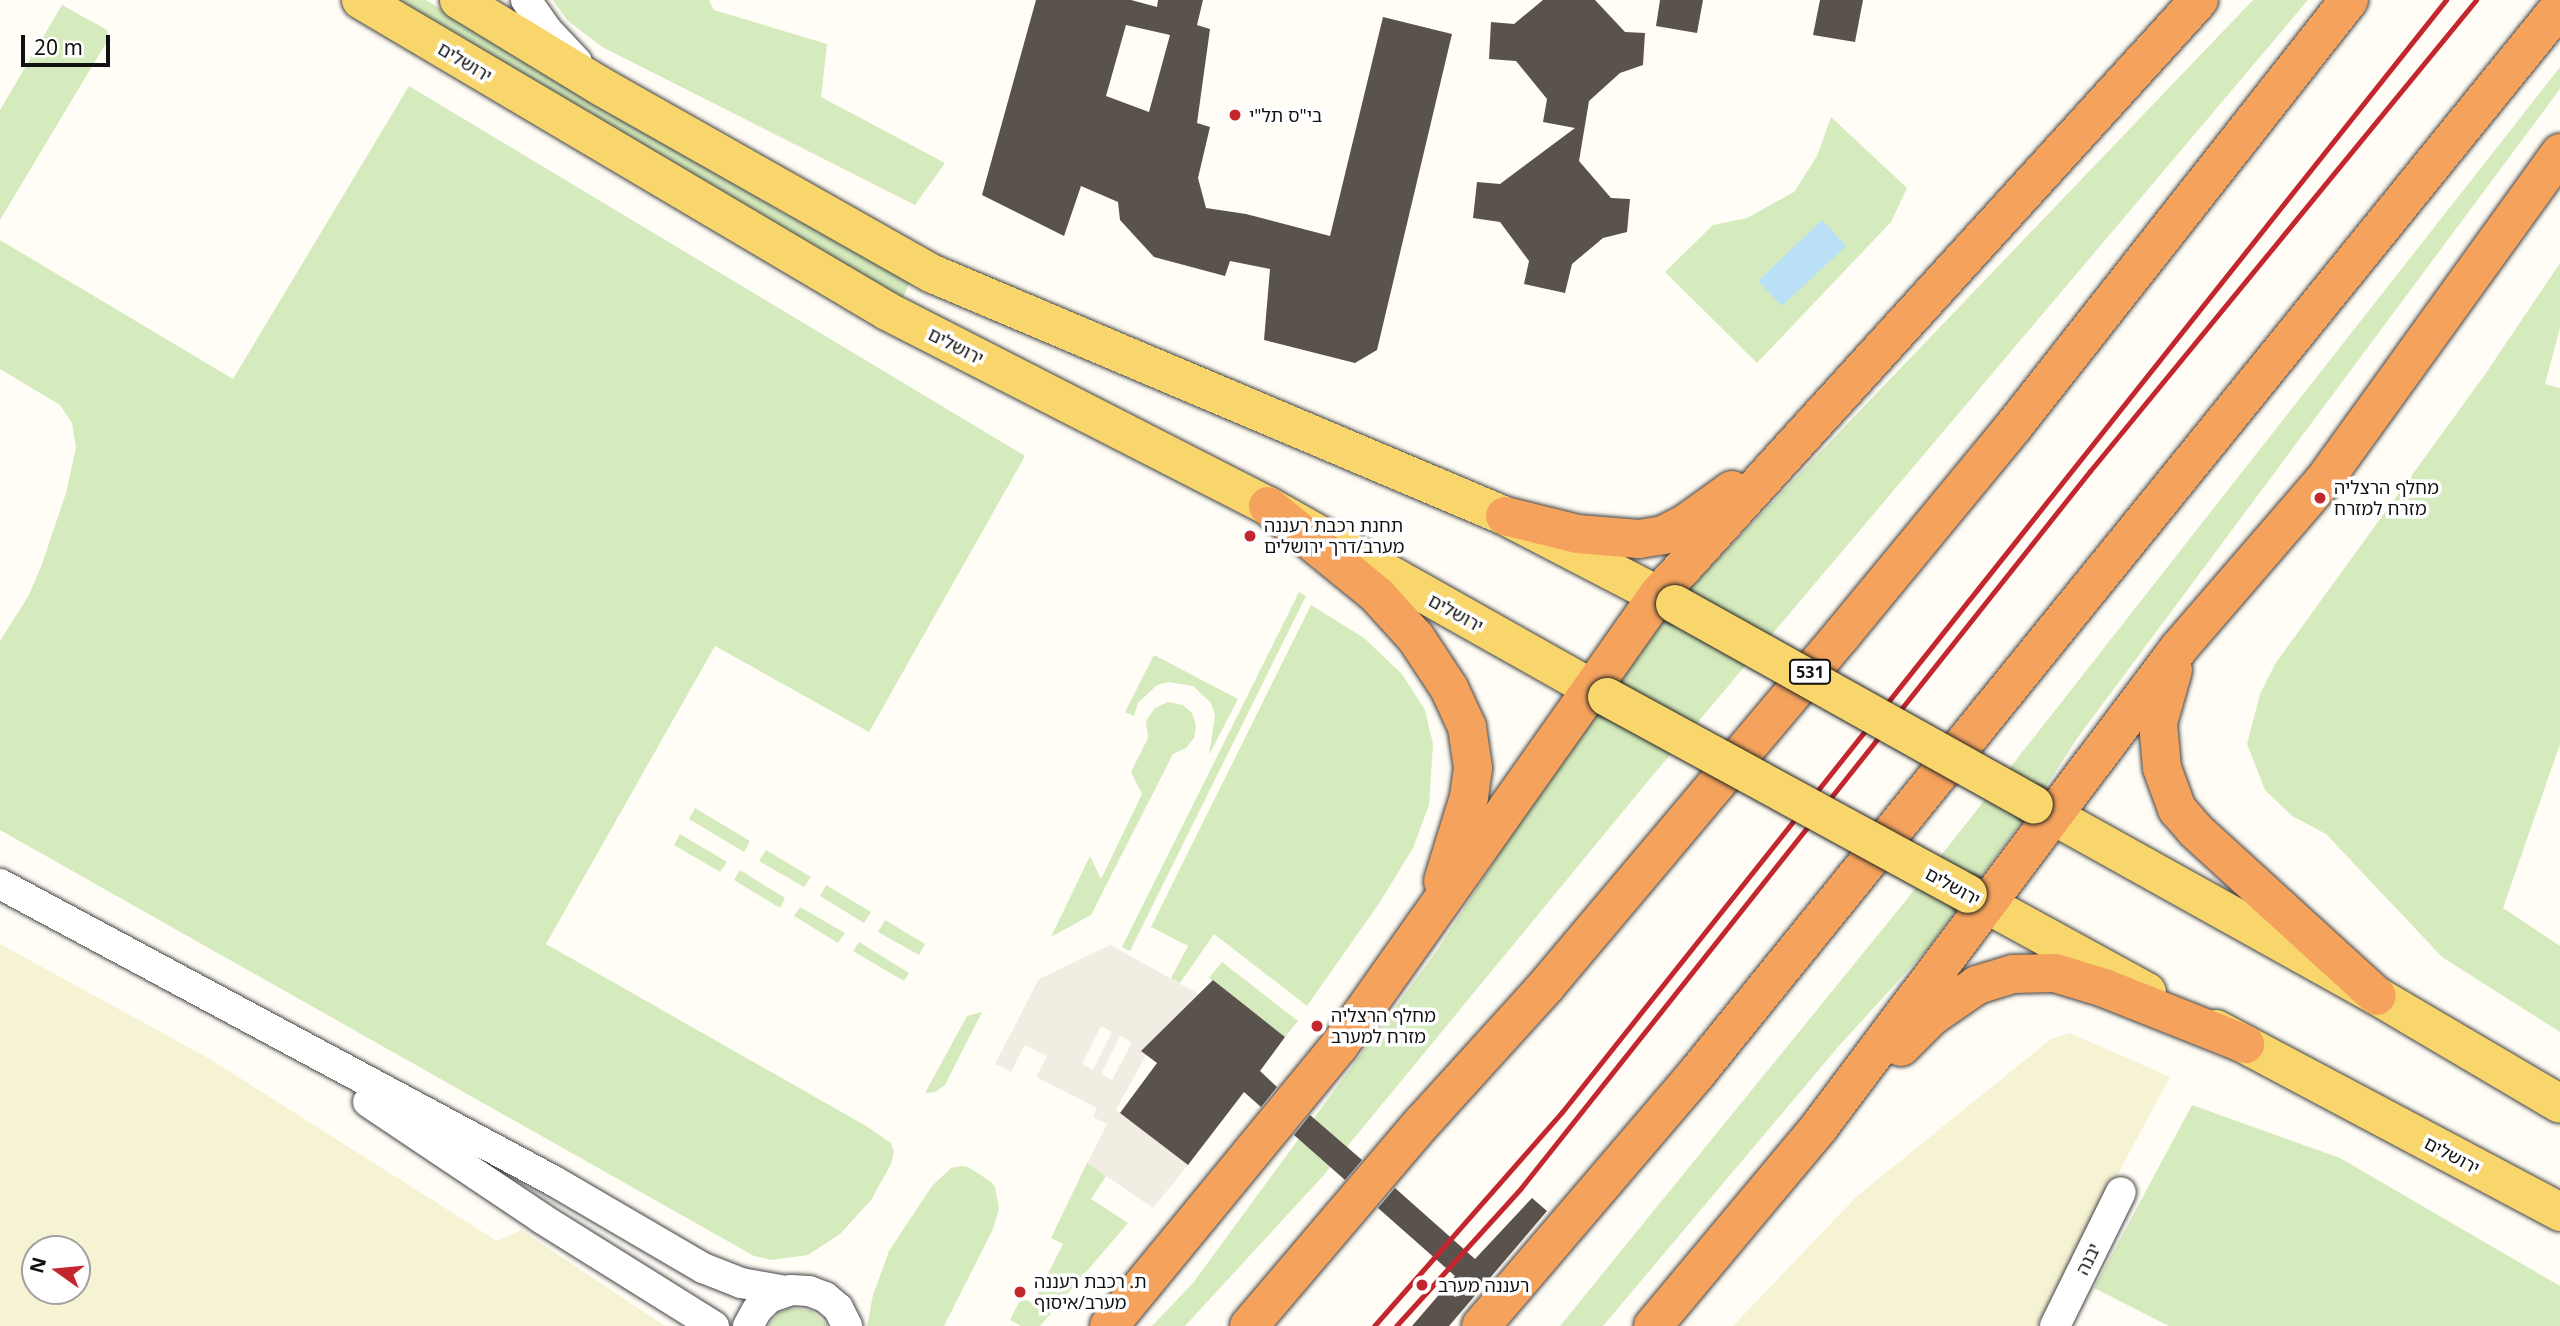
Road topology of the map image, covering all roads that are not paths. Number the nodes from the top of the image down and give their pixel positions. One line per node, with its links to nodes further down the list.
1 (361, 0): 10 (main road, ירושלים)
2 (459, 0): 7 (main road)
3 (526, 0): 7 (street)
4 (2199, 0): 9 (highway)
5 (2349, 0): 31 (highway, 531)
6 (2560, 7): 32 (highway)
7 (601, 88): 11 (main road)
8 (2560, 153): 13 (highway)
9 (1798, 442): 11 (highway); 12 (highway)
10 (1268, 506): 14 (main road, ירושלים); 18 (highway)
11 (1505, 516): 12 (main road)
12 (1667, 600): 14 (highway); 15 (main road, bridge)
13 (2179, 648): 15 (highway); 19 (highway)
14 (1598, 692): 17 (main road, ירושלים, bridge); 18 (highway)
15 (2043, 811): 17 (highway); 19 (main road)
16 (0, 884): 20 (street)
17 (1976, 899): 21 (main road, ירושלים); 23 (highway)
18 (1429, 922): 30 (highway)
19 (2377, 996): 22 (main road)
20 (234, 1012): 26 (street); 27 (street)
21 (2245, 1044): 23 (highway); 25 (main road, ירושלים)
22 (2560, 1104)
23 (1820, 1126): 33 (highway)
24 (2121, 1192): 34 (street, יבנה)
25 (2560, 1212)
26 (786, 1291): 28 (street); 29 (street)
27 (714, 1326)
28 (748, 1326)
29 (848, 1326)
30 (1109, 1326)
31 (1249, 1326)
32 (1481, 1326)
33 (1653, 1326)
34 (2054, 1326)

